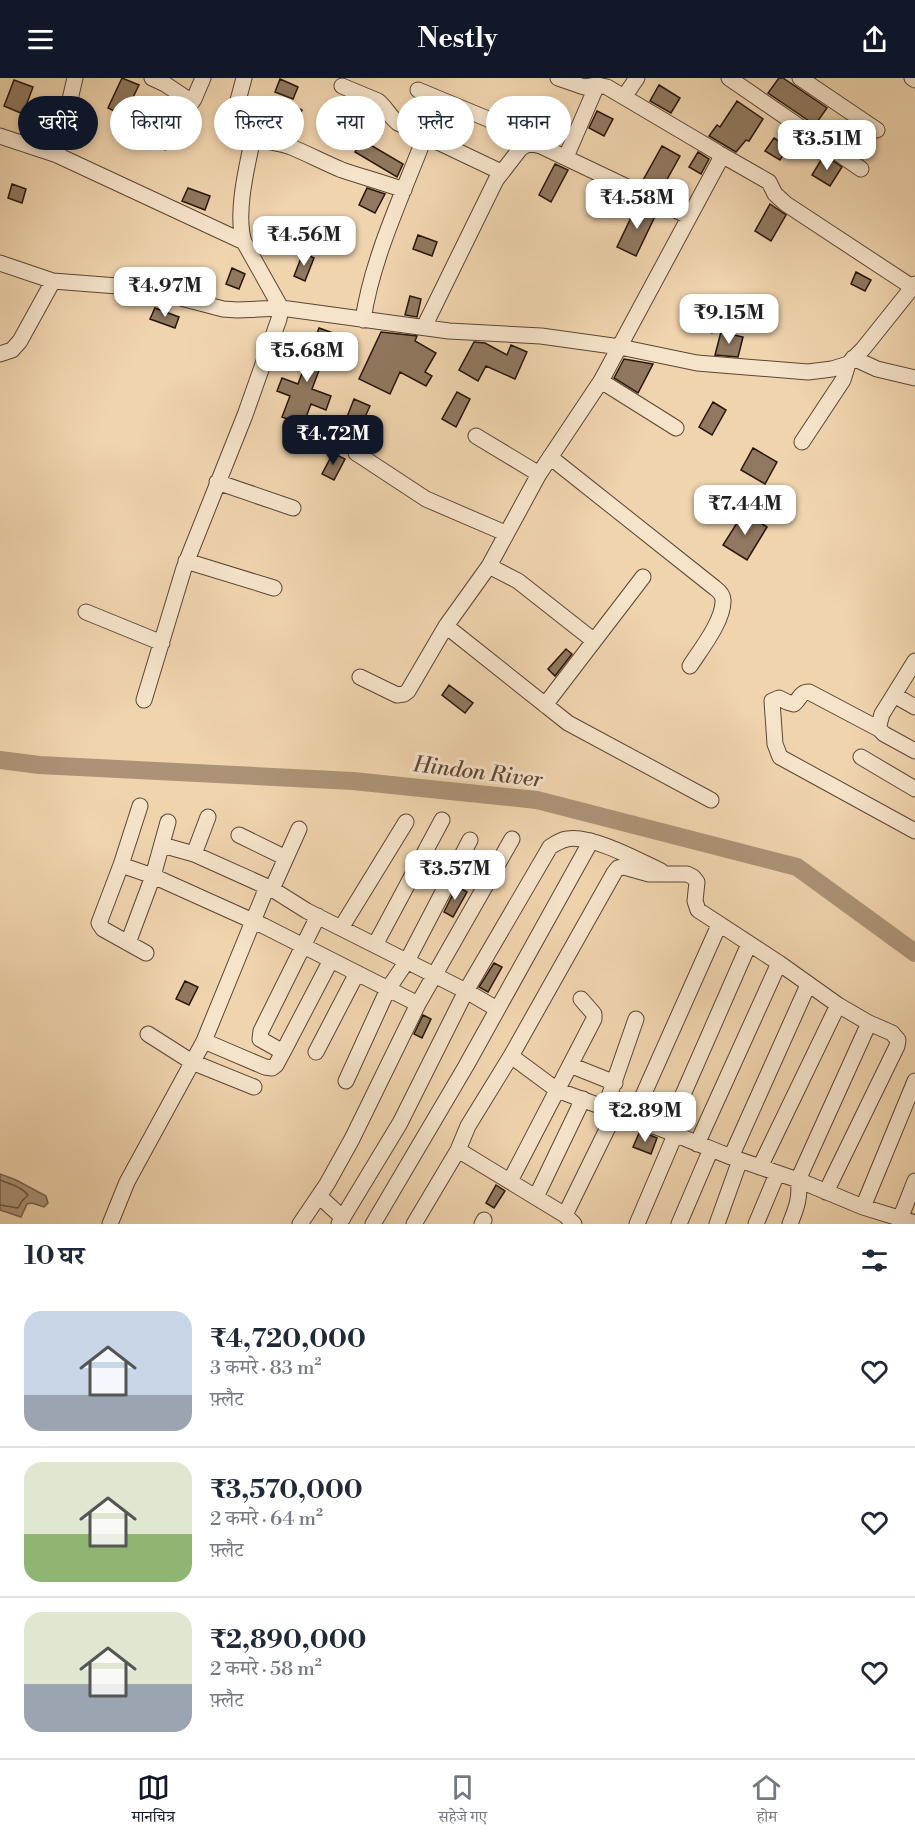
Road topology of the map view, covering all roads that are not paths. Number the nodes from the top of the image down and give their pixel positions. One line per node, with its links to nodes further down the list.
1 (75, 78): 27 (street)
2 (152, 78): 12 (street)
3 (203, 78): 13 (street)
4 (244, 78): 14 (street)
5 (558, 78): 9 (street)
6 (637, 78): 15 (street)
7 (729, 78): 29 (street)
8 (800, 78): 18 (street)
9 (597, 85): 15 (street); 28 (street)
10 (342, 86): 17 (street)
11 (418, 90): 16 (street)
12 (183, 96)
13 (195, 96)
14 (239, 96)
15 (624, 98): 26 (street)
16 (486, 118)
17 (397, 121)
18 (877, 130)
19 (0, 136): 27 (street)
20 (251, 150): 33 (street)
21 (296, 150): 31 (street)
22 (420, 150): 31 (street)
23 (455, 150): 30 (street)
24 (519, 150): 30 (street)
25 (549, 150): 28 (street)
26 (720, 154): 32 (street); 36 (street)
27 (57, 155): 33 (street)
28 (566, 157): 32 (street)
29 (861, 170)
30 (501, 172): 39 (street)
31 (404, 190): 38 (street)
32 (688, 216): 40 (street)
33 (243, 242): 37 (street)
34 (0, 264): 35 (street)
35 (53, 281): 37 (street); 41 (street)
36 (914, 285): 42 (street)
37 (281, 308): 38 (street); 51 (street)
38 (363, 320): 39 (street)
39 (424, 327): 40 (street)
40 (620, 347): 42 (street); 44 (street)
41 (0, 354)
42 (851, 361): 43 (street); 47 (street)
43 (915, 378)
44 (601, 381): 45 (street); 49 (street)
45 (676, 428)
46 (476, 436): 50 (street)
47 (802, 442)
48 (356, 453): 53 (street)
49 (550, 457): 50 (street); 63 (street)
50 (539, 474): 53 (street)
51 (218, 482): 52 (street); 54 (street)
52 (293, 508)
53 (505, 533): 55 (street)
54 (186, 561): 57 (street); 61 (street)
55 (489, 566): 59 (street); 60 (street)
56 (643, 577): 60 (street)
57 (274, 588)
58 (86, 612): 61 (street)
59 (446, 626): 64 (street); 67 (street)
60 (593, 640): 67 (street)
61 (162, 643): 66 (street)
62 (914, 664): 65 (street)
63 (690, 666)
64 (360, 676)
65 (894, 695): 68 (street); 69 (street)
66 (144, 700)
67 (545, 705): 73 (street)
68 (915, 707)
69 (879, 729): 70 (street); 80 (street)
70 (915, 751)
71 (861, 758): 72 (street)
72 (915, 789)
73 (711, 800)
74 (140, 806): 88 (street)
75 (208, 817): 86 (street)
76 (442, 820): 98 (street)
77 (168, 822): 85 (street)
78 (406, 822): 95 (street)
79 (299, 829): 87 (street)
80 (915, 831)
81 (239, 835): 87 (street)
82 (512, 839): 105 (street)
83 (470, 840): 102 (street)
84 (591, 841): 89 (street); 108 (street); 112 (street)
85 (162, 845): 86 (street); 90 (street)
86 (194, 854): 91 (street)
87 (286, 858): 91 (street)
88 (121, 865): 90 (street); 96 (street)
89 (666, 874): 94 (street); 119 (street)
90 (153, 876): 93 (street); 96 (street)
91 (270, 888): 92 (street); 93 (street)
92 (318, 916): 95 (street); 99 (street)
93 (253, 921): 99 (street); 116 (street)
94 (719, 925): 97 (street); 129 (street)
95 (341, 928): 98 (street)
96 (128, 943): 100 (street)
97 (750, 944): 103 (street); 130 (street)
98 (375, 945): 102 (street)
99 (304, 947): 101 (street); 117 (street)
100 (146, 953)
101 (332, 960): 104 (street); 117 (street)
102 (407, 961): 105 (street); 107 (street)
103 (779, 963): 106 (street); 131 (street)
104 (357, 974): 107 (street); 118 (street)
105 (435, 976): 108 (street); 110 (street)
106 (808, 985): 111 (street); 133 (street)
107 (388, 989): 110 (street); 122 (street)
108 (466, 991): 112 (street); 145 (street)
109 (581, 999): 121 (street)
110 (418, 1004): 140 (street)
111 (838, 1005): 114 (street); 134 (street)
112 (496, 1009): 149 (street)
113 (636, 1019): 124 (street)
114 (869, 1023): 136 (street); 139 (street)
115 (148, 1034): 120 (street)
116 (204, 1041): 117 (street); 120 (street)
117 (283, 1052)
118 (316, 1052)
119 (511, 1056): 126 (street); 132 (street)
120 (192, 1062): 125 (street); 147 (street)
121 (570, 1065): 124 (street); 126 (street)
122 (346, 1081)
123 (915, 1081): 142 (street)
124 (615, 1083): 128 (street)
125 (254, 1087)
126 (558, 1090): 127 (street); 137 (street)
127 (583, 1099): 128 (street); 141 (street)
128 (611, 1110): 129 (street); 143 (street)
129 (633, 1118): 130 (street)
130 (671, 1133): 131 (street); 151 (street)
131 (704, 1147): 133 (street); 152 (street)
132 (459, 1150): 137 (street); 150 (street)
133 (735, 1158): 134 (street); 153 (street)
134 (760, 1167): 135 (street)
135 (777, 1174): 136 (street); 154 (street)
136 (798, 1180): 139 (street); 155 (street)
137 (510, 1181): 141 (street)
138 (915, 1181): 144 (street)
139 (826, 1192): 142 (street)
140 (319, 1197): 145 (street); 148 (street)
141 (536, 1197): 143 (street)
142 (863, 1207): 144 (street)
143 (570, 1220)
144 (900, 1220): 146 (street)
145 (341, 1221)
146 (915, 1223)
147 (110, 1224)
148 (300, 1224)
149 (373, 1224)
150 (414, 1224)
151 (637, 1224)
152 (679, 1224)
153 (717, 1224)
154 (756, 1224)
155 (790, 1224)

